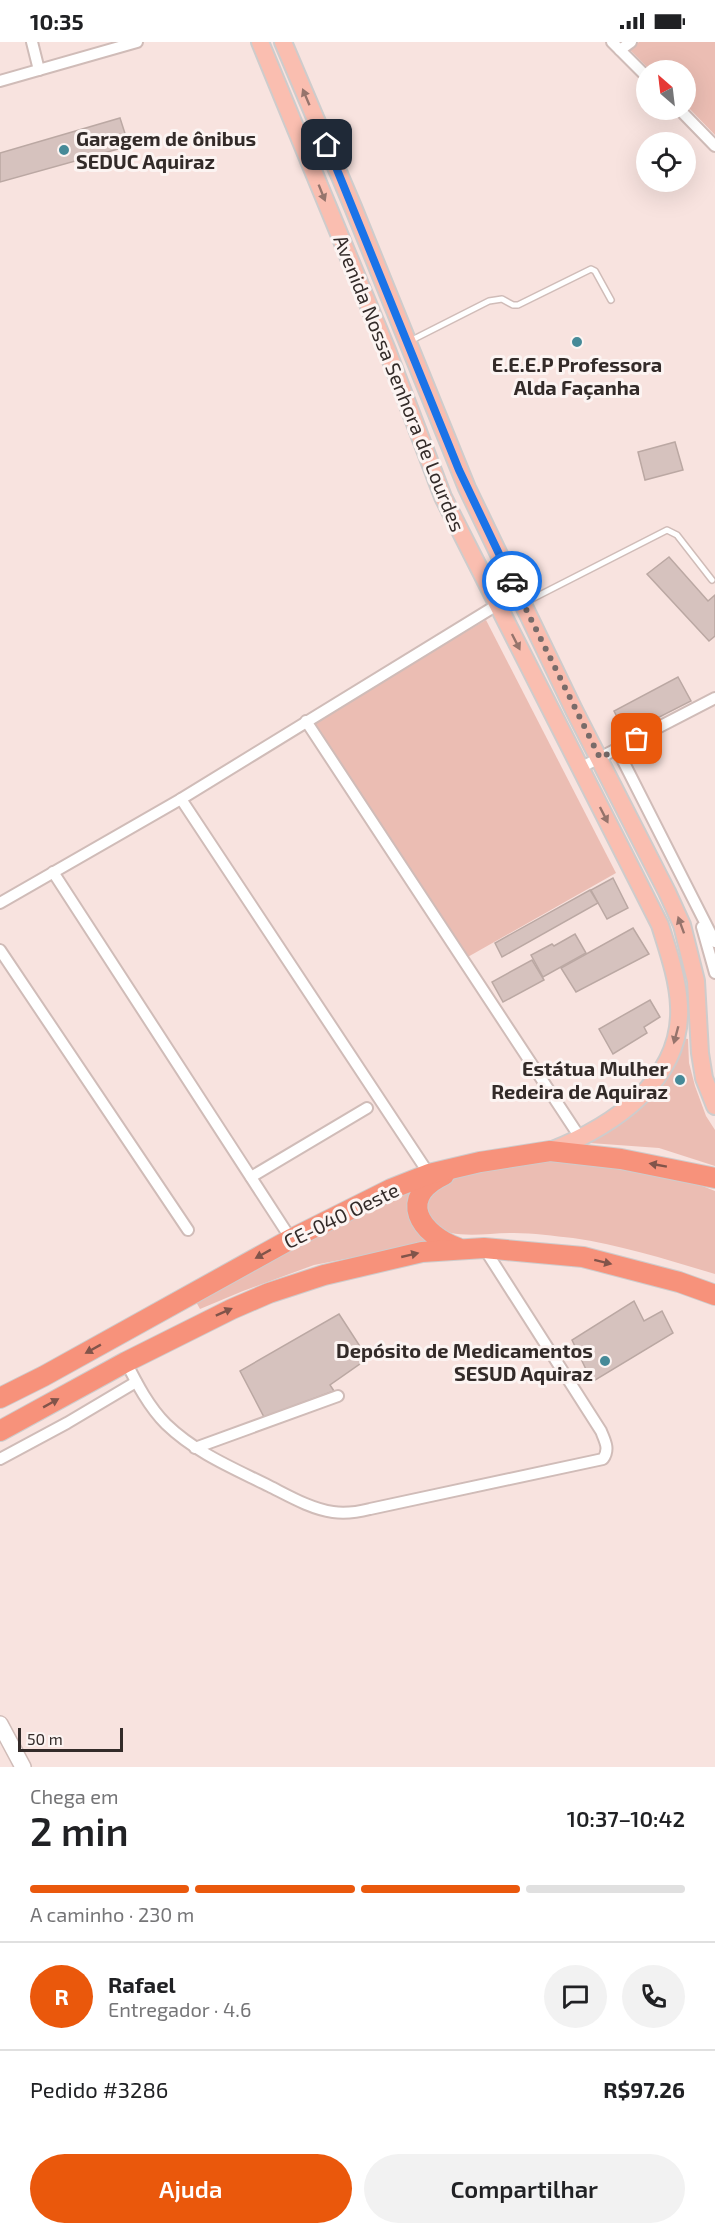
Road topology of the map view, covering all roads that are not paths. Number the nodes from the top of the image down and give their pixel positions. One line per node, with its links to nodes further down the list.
1 (32, 42): 8 (street)
2 (137, 42): 8 (street)
3 (260, 42): 16 (main road, Avenida Nossa Senhora de Lourdes, one-way to 16)
4 (283, 42): 13 (main road, Avenida Nossa Senhora de Lourdes, one-way to 4)
5 (631, 42): 6 (street)
6 (616, 46): 7 (street)
7 (636, 66)
8 (39, 70): 9 (street)
9 (0, 81)
10 (690, 120): 11 (street)
11 (715, 146)
12 (611, 300): 13 (lane)
13 (407, 342): 15 (main road, Avenida Nossa Senhora de Lourdes)
14 (712, 580): 15 (lane)
15 (522, 603): 20 (main road, Avenida Nossa Senhora de Lourdes)
16 (497, 605): 18 (street); 21 (main road, Avenida Nossa Senhora de Lourdes, one-way to 21)
17 (715, 698): 19 (street)
18 (306, 721): 22 (street); 31 (street)
19 (617, 749): 20 (street); 25 (street)
20 (600, 758): 21 (street); 29 (main road, Avenida Nossa Senhora de Lourdes, one-way to 20)
21 (580, 768): 31 (main road, Avenida Nossa Senhora de Lourdes, one-way to 31)
22 (181, 799): 23 (street); 34 (street)
23 (52, 872): 24 (street); 35 (street)
24 (0, 903)
25 (700, 915): 26 (street); 28 (street)
26 (715, 942)
27 (0, 950): 37 (street)
28 (715, 973)
29 (715, 1106)
30 (367, 1108): 35 (street)
31 (581, 1139): 32 (main road, Avenida Nossa Senhora de Lourdes)
32 (549, 1151): 33 (highway, CE-040 Oeste); 36 (highway, CE-040 Oeste, one-way to 32)
33 (465, 1165): 34 (highway, CE-040 Oeste); 39 (highway)
34 (429, 1174): 38 (highway, CE-040 Oeste)
35 (251, 1177): 38 (street)
36 (715, 1178)
37 (188, 1230)
38 (291, 1239): 45 (highway, CE-040 Oeste, one-way to 45)
39 (458, 1248): 40 (highway); 42 (highway, one-way to 39)
40 (484, 1248): 41 (highway, one-way to 41); 47 (street)
41 (715, 1295)
42 (126, 1362): 43 (street); 46 (highway, one-way to 42)
43 (136, 1382): 47 (street); 48 (street)
44 (338, 1396): 47 (street)
45 (0, 1398)
46 (0, 1431)
47 (195, 1448)
48 (0, 1459)
49 (0, 1724): 50 (street)
50 (23, 1767)

